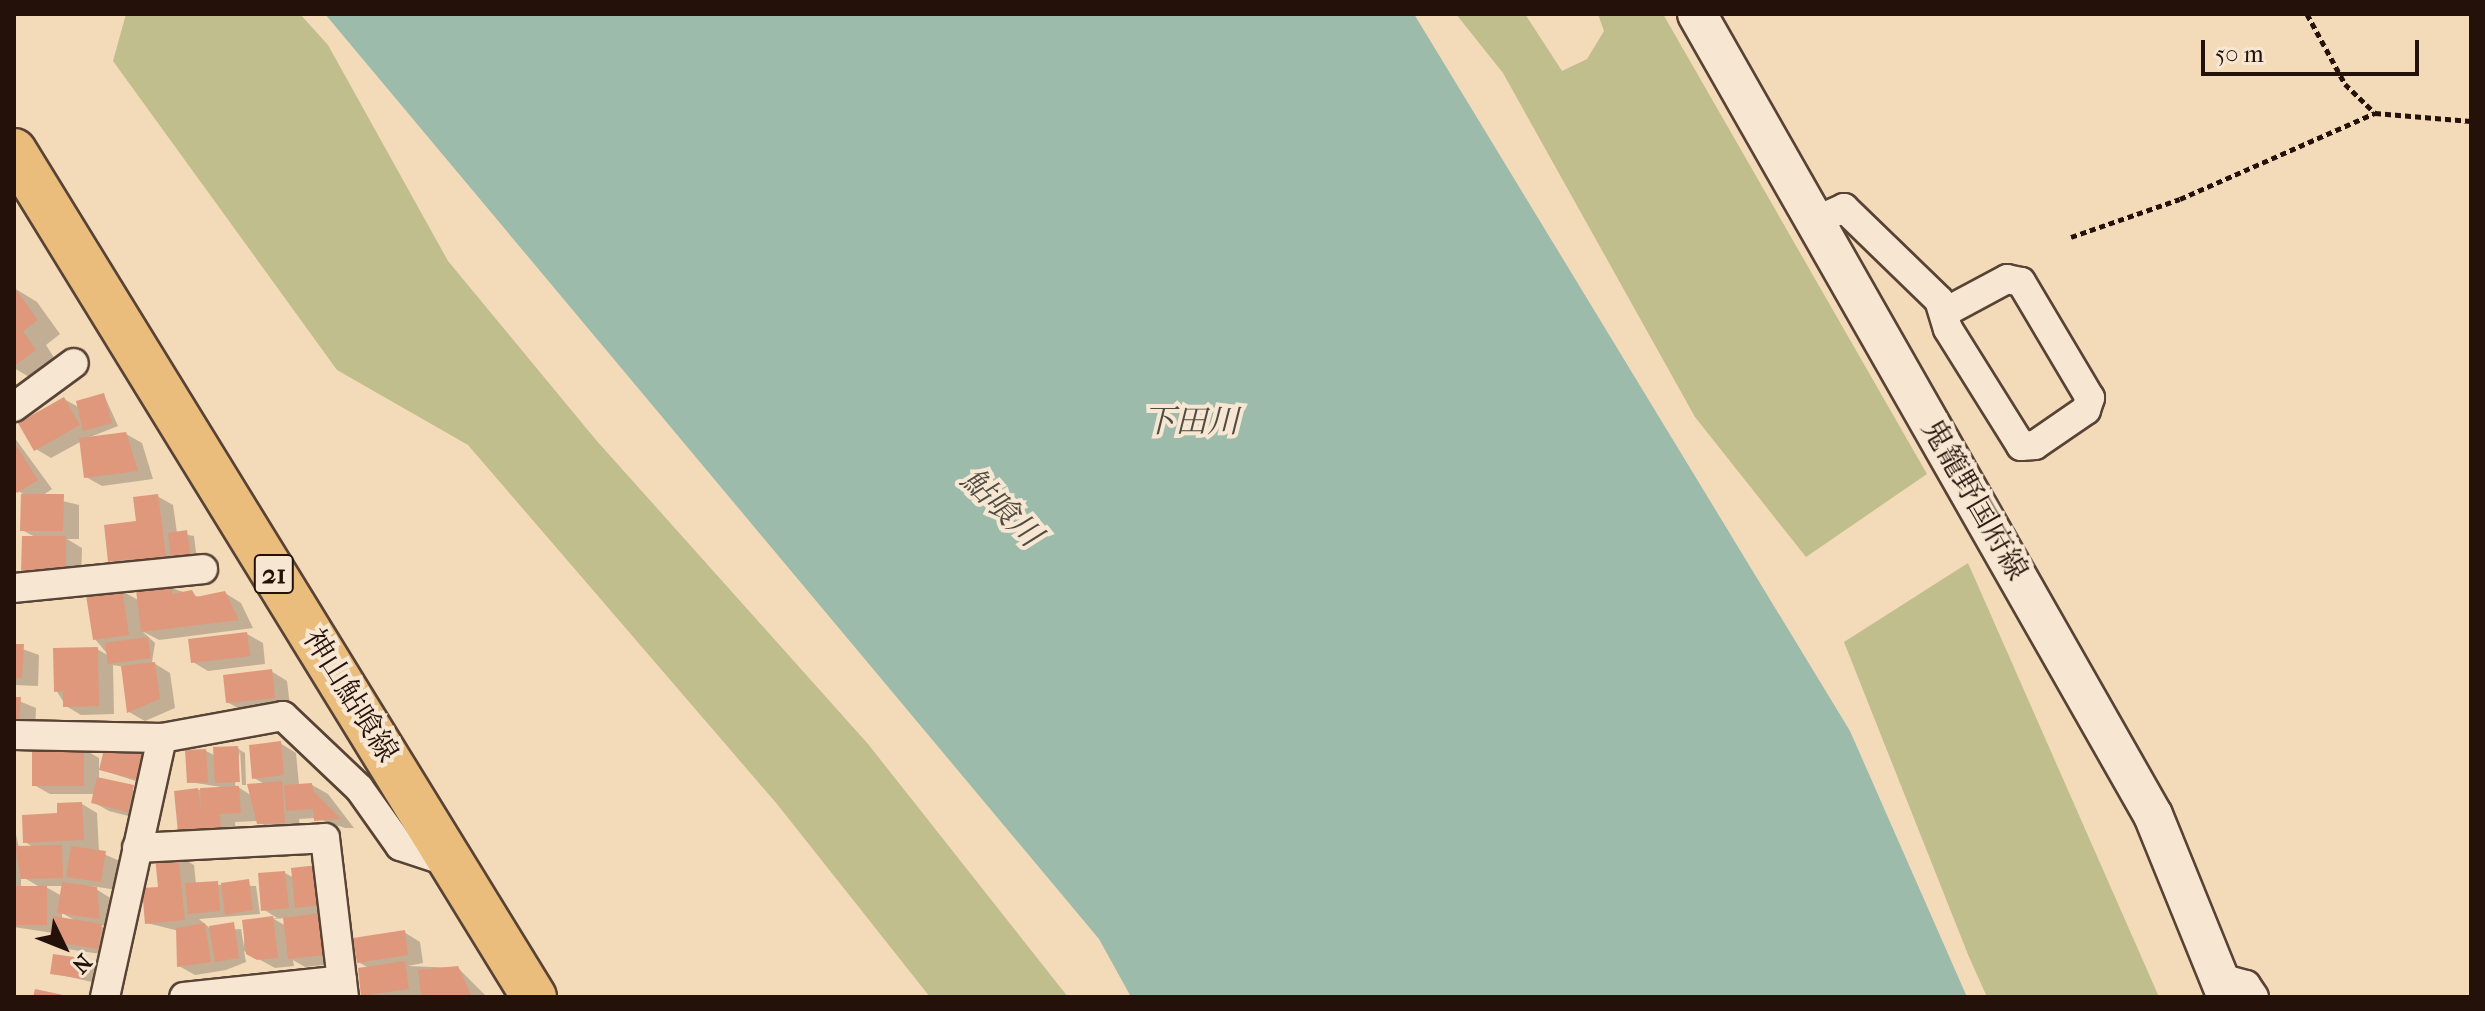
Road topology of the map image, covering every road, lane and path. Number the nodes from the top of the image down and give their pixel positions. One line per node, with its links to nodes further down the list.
1 (1697, 14): 6 (main road, 鬼籠野国府線)
2 (2307, 14): 3 (path)
3 (2375, 113): 4 (path); 7 (path)
4 (2471, 121)
5 (14, 151): 16 (main road, 神山鮎喰線 / 21)
6 (1815, 221): 8 (street); 17 (main road, 鬼籠野国府線)
7 (2071, 237)
8 (1947, 311): 8 (street)
9 (74, 363): 10 (street)
10 (14, 407)
11 (203, 569): 12 (street)
12 (14, 588)
13 (14, 735): 14 (street)
14 (162, 738): 15 (street); 16 (street)
15 (137, 848): 18 (street); 19 (street)
16 (452, 863): 21 (main road, 神山鮎喰線 / 21)
17 (2224, 987): 22 (street)
18 (343, 988): 20 (street)
19 (105, 997)
20 (184, 997)
21 (534, 997)
22 (2254, 997)

